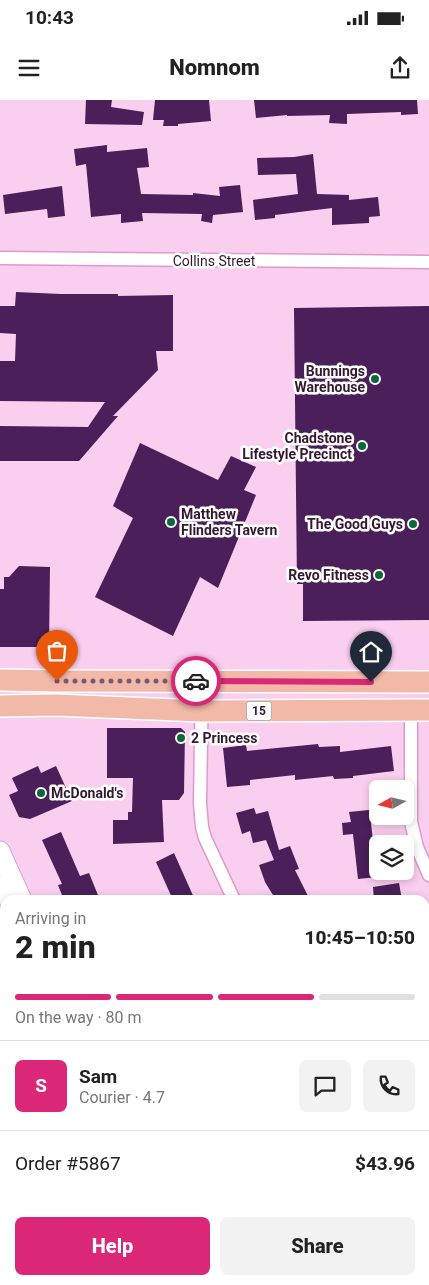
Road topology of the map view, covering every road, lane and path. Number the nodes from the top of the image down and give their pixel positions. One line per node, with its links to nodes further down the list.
1 (0, 258): 2 (street, Collins Street)
2 (429, 262)
3 (0, 680): 4 (highway, 15)
4 (202, 681): 5 (highway, 15); 8 (street)
5 (429, 682)
6 (0, 706): 8 (highway, 15)
7 (420, 710): 8 (highway, 15); 10 (street)
8 (201, 711): 12 (street)
9 (0, 852): 11 (main road)
10 (429, 875)
11 (20, 895)
12 (232, 895)

